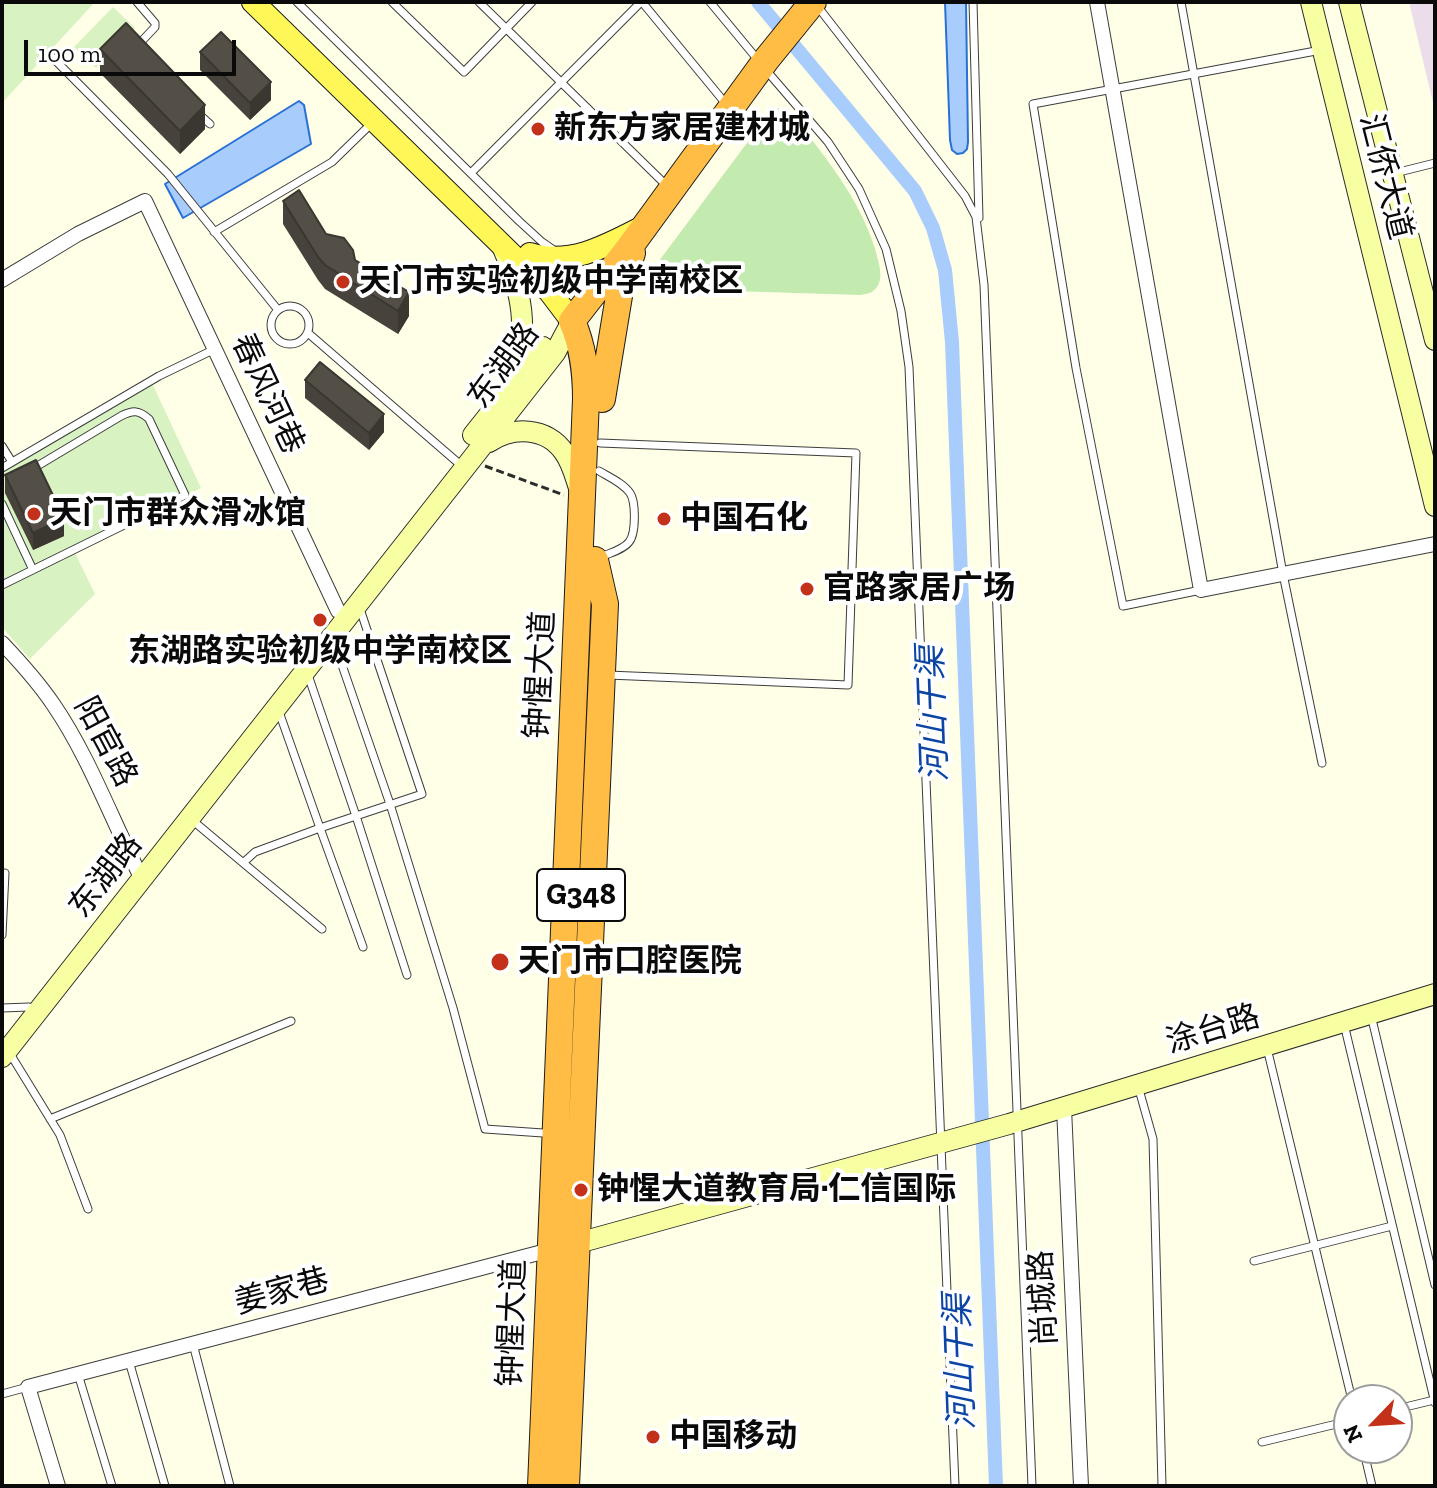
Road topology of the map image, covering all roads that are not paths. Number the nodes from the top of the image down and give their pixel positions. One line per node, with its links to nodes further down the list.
1 (137, 2): 18 (lane)
2 (253, 2): 26 (main road, 钟惺大道)
3 (272, 2): 36 (main road, 钟惺大道)
4 (297, 2): 29 (lane)
5 (392, 2): 16 (lane)
6 (479, 2): 16 (lane)
7 (532, 2): 16 (lane)
8 (642, 2): 22 (lane); 25 (lane)
9 (710, 2): 20 (lane)
10 (973, 2): 34 (lane)
11 (1097, 2): 23 (street)
12 (1181, 2): 21 (lane)
13 (1311, 2): 17 (main road, 汇侨大道)
14 (1349, 2): 30 (main road, 汇侨大道)
15 (813, 3): 20 (highway); 34 (lane)
16 (507, 29): 22 (lane)
17 (1323, 49): 21 (lane); 55 (main road, 汇侨大道)
18 (142, 56)
19 (52, 57): 33 (lane)
20 (764, 63): 25 (highway); 94 (lane)
21 (1194, 74): 23 (lane); 59 (lane)
22 (561, 82): 29 (lane); 31 (lane)
23 (1113, 89): 61 (street); 61 (lane)
24 (190, 105): 27 (lane)
25 (730, 109): 31 (highway)
26 (374, 120): 33 (lane); 35 (main road, 钟惺大道)
27 (210, 124)
28 (1435, 163): 30 (lane)
29 (471, 173): 37 (lane)
30 (1393, 173): 42 (main road, 汇侨大道)
31 (671, 190): 32 (highway)
32 (646, 225): 37 (main road); 40 (highway); 45 (highway)
33 (214, 232): 39 (lane)
34 (980, 241): 92 (lane)
35 (500, 243): 40 (main road, 钟惺大道); 44 (main road)
36 (530, 254): 37 (main road); 40 (main road, 钟惺大道)
37 (563, 257)
38 (2, 279): 43 (street, 春风河巷)
39 (278, 310): 41 (lane); 41 (lane)
40 (577, 314): 44 (main road, 东湖路); 45 (highway, 钟惺大道 / G348); 48 (main road, 东湖路); 53 (highway, 钟惺大道 / G348)
41 (308, 333): 48 (lane)
42 (1435, 340)
43 (215, 349): 49 (lane); 62 (street, 春风河巷)
44 (514, 383): 48 (main road, 东湖路)
45 (602, 399): 46 (highway, 钟惺大道 / G348)
46 (600, 443): 52 (highway, 钟惺大道 / G348); 66 (lane)
47 (2, 446): 49 (lane)
48 (468, 459): 53 (main road); 62 (main road, 东湖路)
49 (12, 462): 50 (lane)
50 (2, 468)
51 (28, 471): 58 (lane)
52 (599, 471): 57 (highway, 钟惺大道 / G348); 57 (lane)
53 (583, 502): 70 (highway, 钟惺大道 / G348)
54 (2, 504): 58 (lane)
55 (1435, 506)
56 (1435, 544): 59 (street)
57 (595, 560): 66 (highway); 98 (highway, 钟惺大道 / G348)
58 (33, 570): 60 (lane)
59 (1283, 574): 61 (street); 68 (lane)
60 (2, 585)
61 (1201, 590)
62 (348, 607): 63 (main road, 东湖路); 69 (lane); 76 (main road, 东湖路)
63 (332, 637): 65 (main road, 东湖路); 69 (lane)
64 (2, 643): 76 (street, 阳官路)
65 (306, 670): 67 (main road, 东湖路); 71 (lane)
66 (602, 675): 98 (highway)
67 (277, 707): 72 (main road, 东湖路); 73 (lane)
68 (1322, 763)
69 (390, 804): 71 (lane); 93 (lane)
70 (564, 807): 93 (highway); 98 (highway, 钟惺大道 / G348)
71 (356, 816): 73 (lane); 80 (lane)
72 (190, 818): 74 (lane); 76 (main road, 东湖路)
73 (320, 828): 74 (lane); 79 (lane)
74 (243, 863): 77 (lane)
75 (5, 873): 78 (lane)
76 (140, 874): 82 (main road, 东湖路); 88 (main road, 东湖路)
77 (322, 929)
78 (2, 935)
79 (363, 947)
80 (407, 975)
81 (1435, 994): 84 (main road, 涂台路)
82 (29, 1007): 83 (lane); 88 (main road, 东湖路)
83 (2, 1008)
84 (1370, 1014): 86 (main road, 涂台路); 100 (lane)
85 (291, 1021): 91 (lane)
86 (1343, 1022): 87 (main road, 涂台路); 96 (lane)
87 (1267, 1045): 89 (main road, 涂台路); 97 (lane)
88 (4, 1050): 91 (lane)
89 (1138, 1085): 90 (main road, 涂台路); 124 (lane)
90 (1064, 1108): 92 (main road, 涂台路); 123 (street, 尚城路)
91 (50, 1119): 95 (lane)
92 (1013, 1123): 94 (main road, 涂台路); 122 (lane)
93 (543, 1133): 98 (highway)
94 (944, 1142): 98 (main road); 121 (lane)
95 (88, 1209)
96 (1392, 1226): 97 (lane); 107 (lane)
97 (1315, 1245): 99 (lane); 104 (lane)
98 (558, 1248): 101 (street, 姜家巷); 110 (highway, 钟惺大道 / G348); 119 (highway, 钟惺大道 / G348); 120 (highway)
99 (1254, 1261)
100 (1435, 1285)
101 (193, 1344): 102 (street, 姜家巷); 116 (lane)
102 (129, 1361): 103 (street, 姜家巷); 115 (lane)
103 (78, 1374): 105 (street, 姜家巷); 114 (lane)
104 (1348, 1384)
105 (28, 1387): 106 (lane); 113 (street)
106 (2, 1394)
107 (1435, 1401): 108 (lane)
108 (1413, 1406)
109 (1333, 1425): 111 (lane)
110 (537, 1441): 117 (highway); 118 (highway, 钟惺大道 / G348)
111 (1262, 1442)
112 (1367, 1464): 125 (lane)
113 (58, 1486)
114 (112, 1486)
115 (165, 1486)
116 (230, 1486)
117 (529, 1486)
118 (541, 1486)
119 (555, 1486)
120 (566, 1486)
121 (955, 1486)
122 (1032, 1486)
123 (1081, 1486)
124 (1162, 1486)
125 (1372, 1486)

